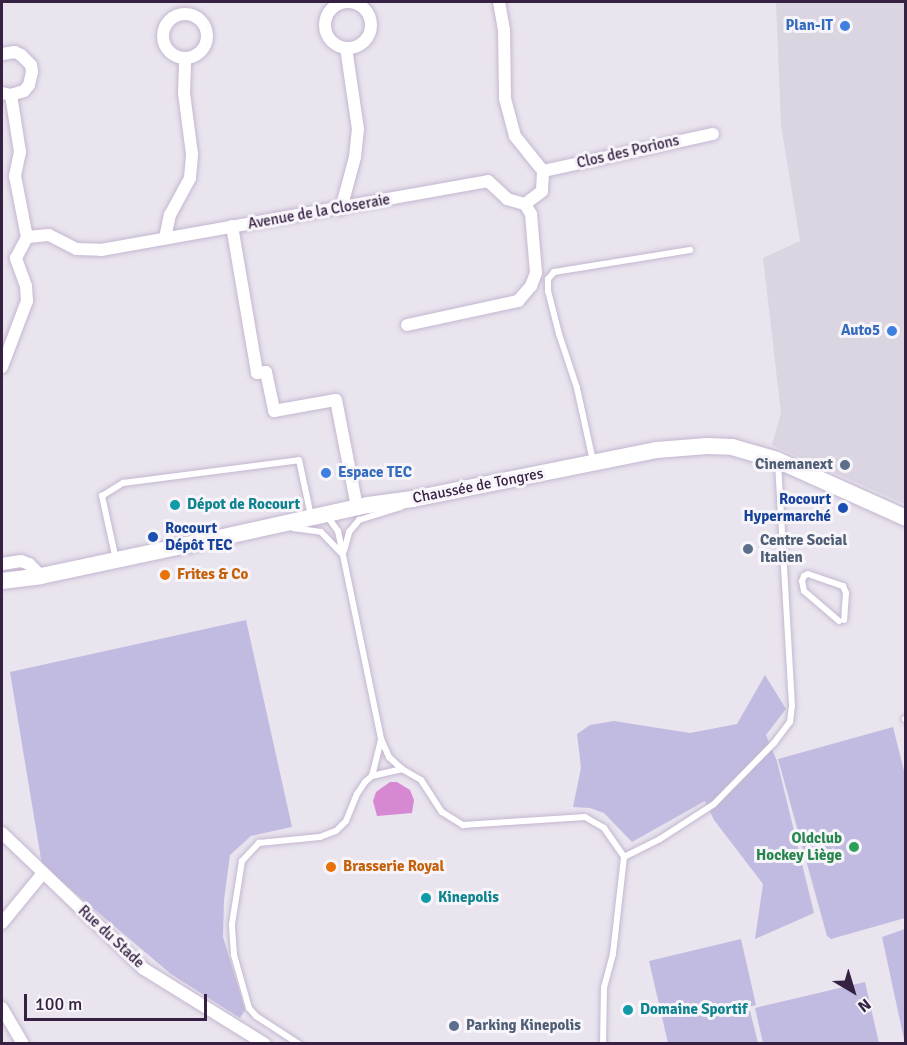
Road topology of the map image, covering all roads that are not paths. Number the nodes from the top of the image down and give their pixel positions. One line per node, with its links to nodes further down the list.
1 (499, 2): 7 (street)
2 (346, 48): 9 (street)
3 (2, 54): 5 (street)
4 (185, 58): 12 (street)
5 (6, 94): 11 (street)
6 (713, 134): 7 (street, Clos des Porions)
7 (543, 171): 8 (street)
8 (525, 204): 9 (street, Avenue de la Closeraie); 14 (street)
9 (340, 208): 10 (street, Avenue de la Closeraie)
10 (232, 226): 12 (street, Avenue de la Closeraie); 19 (street)
11 (27, 237): 12 (street, Avenue de la Closeraie); 15 (street)
12 (165, 238)
13 (690, 250): 17 (lane)
14 (407, 325)
15 (2, 367)
16 (777, 460): 17 (main road, Chaussée de Tongres); 21 (main road, Chaussée de Tongres); 34 (lane)
17 (593, 463): 18 (main road, Chaussée de Tongres)
18 (412, 499): 19 (main road, Chaussée de Tongres); 23 (lane)
19 (357, 507): 20 (main road, Chaussée de Tongres)
20 (318, 515): 22 (main road, Chaussée de Tongres); 23 (lane); 24 (lane)
21 (906, 518)
22 (278, 526): 23 (lane); 24 (main road, Chaussée de Tongres)
23 (344, 558): 30 (lane)
24 (116, 560): 26 (main road, Chaussée de Tongres)
25 (2, 564): 26 (street)
26 (41, 576): 27 (main road, Chaussée de Tongres); 28 (main road, Chaussée de Tongres)
27 (2, 581)
28 (2, 588)
29 (842, 620): 29 (lane)
30 (381, 739): 31 (lane); 32 (lane)
31 (402, 769): 32 (lane); 34 (lane)
32 (372, 776): 40 (lane)
33 (2, 833): 35 (street, Rue du Stade)
34 (624, 857): 41 (lane)
35 (43, 873): 36 (street); 39 (street, Rue du Stade)
36 (2, 923)
37 (2, 1008): 38 (street)
38 (22, 1044)
39 (265, 1044)
40 (299, 1044)
41 (603, 1044)

